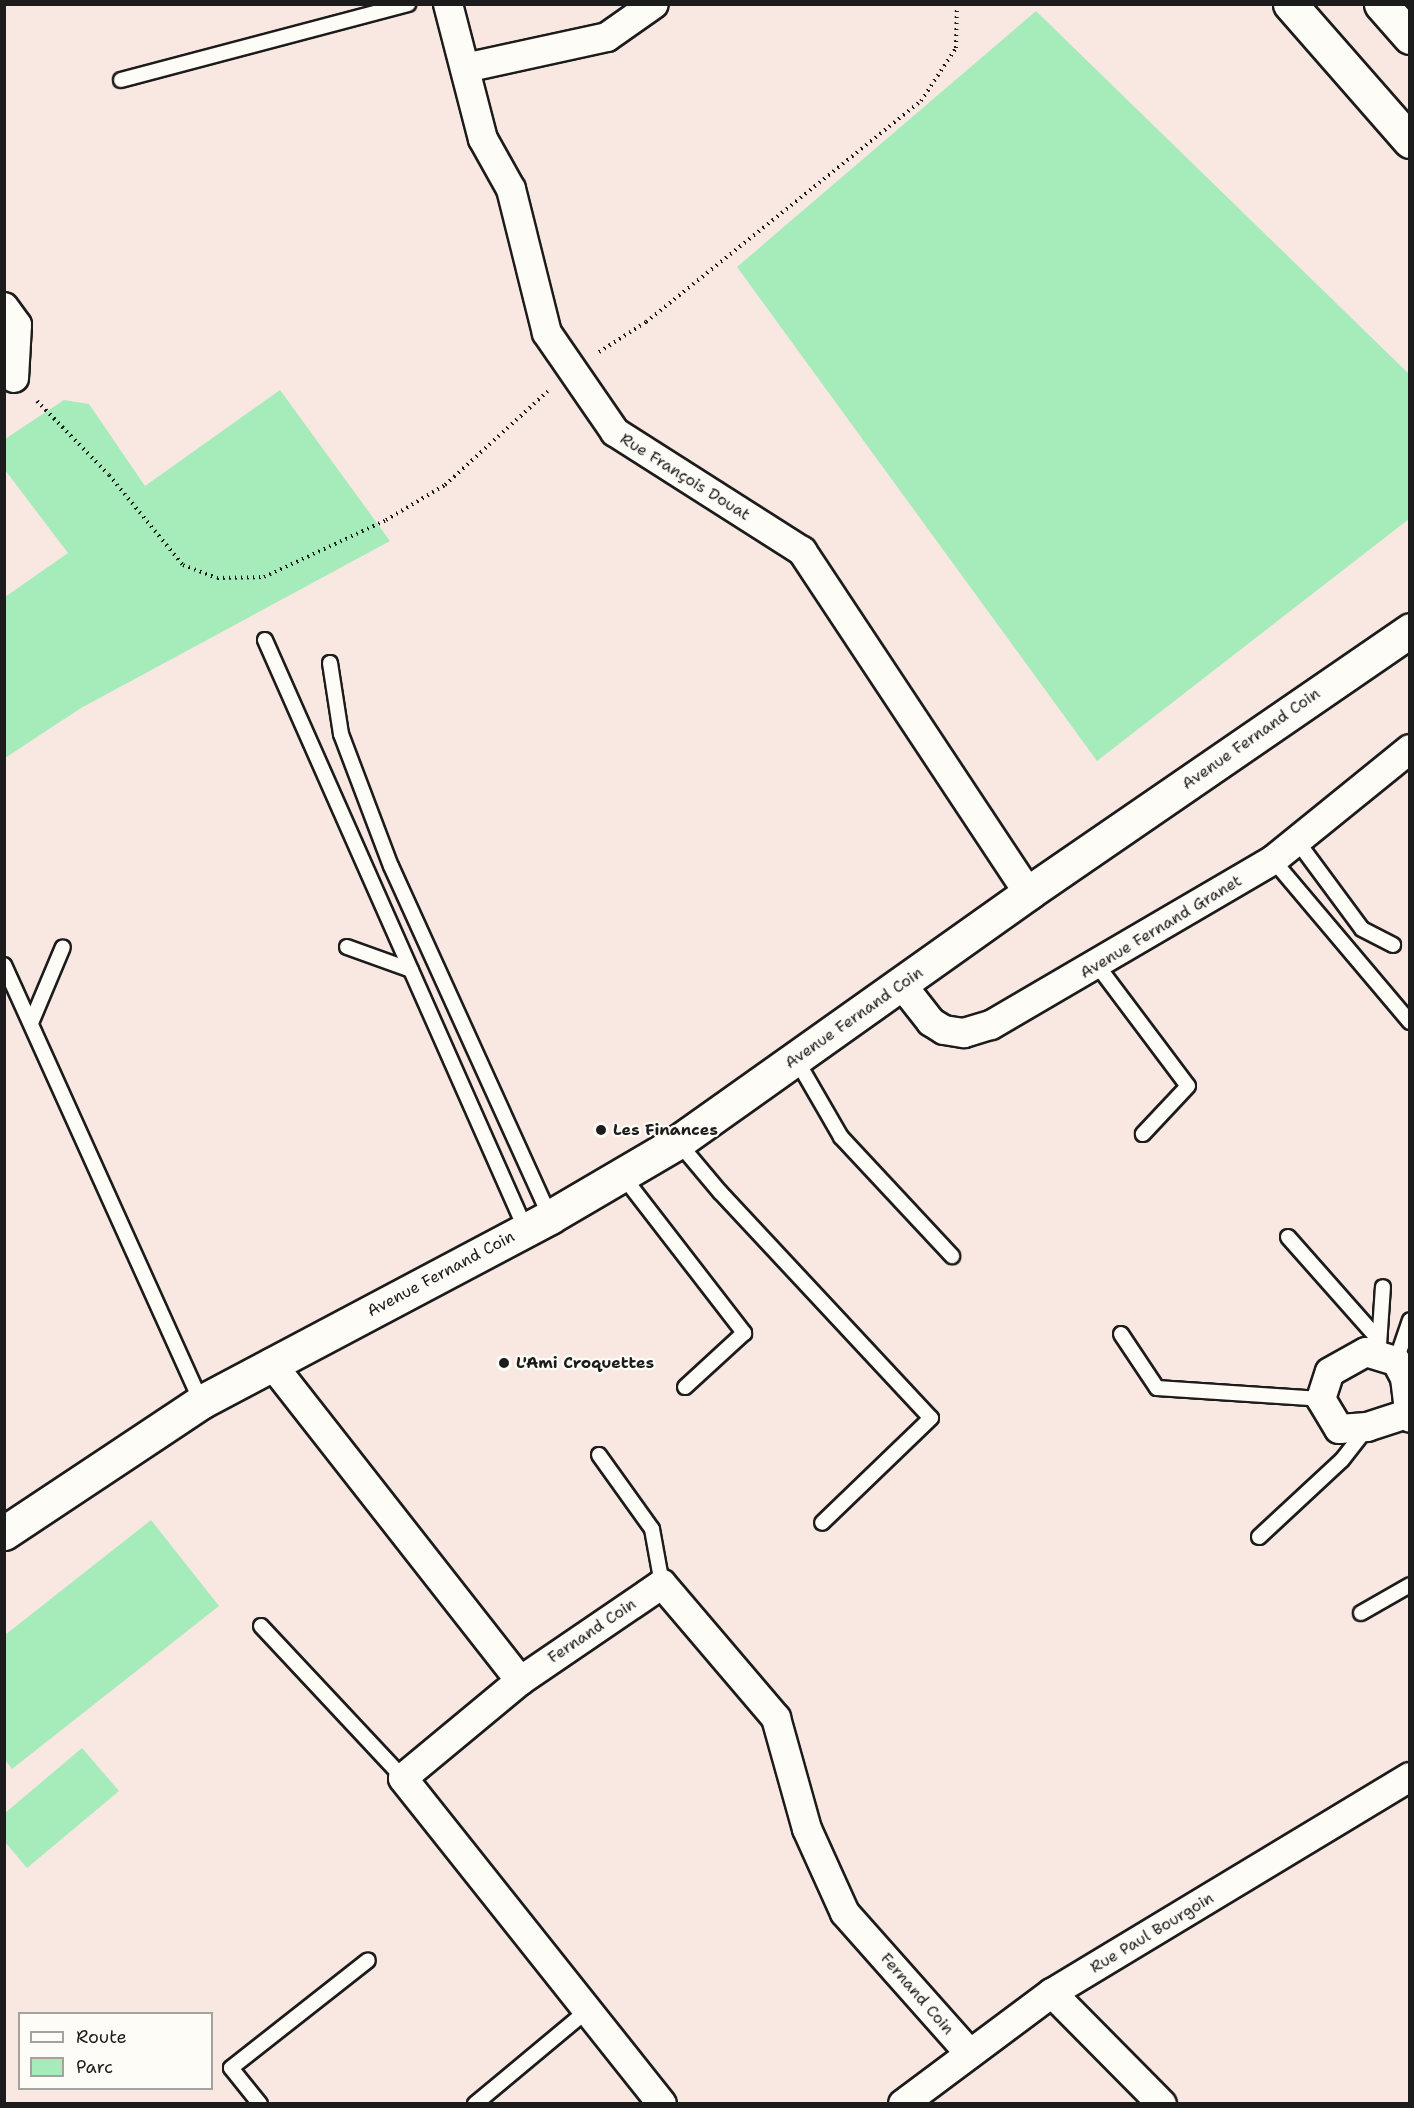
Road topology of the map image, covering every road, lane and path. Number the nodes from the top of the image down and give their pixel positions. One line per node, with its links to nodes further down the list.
1 (408, 4): 9 (lane)
2 (448, 4): 8 (street, Rue François Douat)
3 (654, 4): 8 (street)
4 (957, 4): 12 (path)
5 (1290, 4): 10 (main road)
6 (1381, 4): 7 (main road)
7 (1410, 37)
8 (465, 68): 12 (street, Rue François Douat)
9 (121, 80)
10 (1410, 141)
11 (4, 307): 13 (street)
12 (573, 370): 13 (path); 20 (street, Rue François Douat)
13 (14, 378)
14 (1410, 630): 20 (main road, Avenue Fernand Coin)
15 (265, 640): 26 (lane)
16 (330, 663): 34 (lane)
17 (1410, 749): 18 (street, Avenue Fernand Granet)
18 (1297, 841): 19 (street, Avenue Fernand Granet); 21 (lane)
19 (1273, 860): 25 (street, Avenue Fernand Granet); 28 (lane)
20 (1028, 893): 27 (main road, Avenue Fernand Coin)
21 (1393, 945)
22 (63, 947): 29 (lane)
23 (347, 947): 26 (lane)
24 (4, 965): 29 (lane)
25 (1097, 965): 27 (street, Avenue Fernand Granet); 31 (lane)
26 (411, 970): 34 (lane)
27 (902, 985): 30 (main road, Avenue Fernand Coin)
28 (1410, 1022)
29 (31, 1023): 44 (lane)
30 (796, 1059): 32 (main road, Avenue Fernand Coin); 36 (lane)
31 (1143, 1134)
32 (678, 1142): 33 (main road, Avenue Fernand Coin); 48 (lane)
33 (622, 1175): 34 (main road, Avenue Fernand Coin); 42 (lane)
34 (538, 1223): 41 (main road, Avenue Fernand Coin)
35 (1288, 1237): 40 (lane)
36 (952, 1256)
37 (1383, 1287): 40 (lane)
38 (1410, 1320): 40 (lane)
39 (1121, 1334): 43 (lane)
40 (1394, 1361): 43 (street); 45 (street)
41 (271, 1363): 44 (main road, Avenue Fernand Coin); 55 (street)
42 (685, 1387)
43 (1321, 1399): 46 (street)
44 (201, 1402): 49 (main road, Avenue Fernand Coin)
45 (1408, 1416): 46 (street)
46 (1367, 1427): 50 (lane)
47 (599, 1455): 51 (lane)
48 (822, 1523)
49 (4, 1533)
50 (1258, 1537)
51 (662, 1584): 55 (street, Fernand Coin); 61 (street, Fernand Coin)
52 (1410, 1585): 53 (lane)
53 (1361, 1613)
54 (261, 1626): 57 (lane)
55 (520, 1681): 57 (street, Fernand Coin)
56 (1410, 1777): 59 (street, Rue Paul Bourgoin)
57 (403, 1778): 60 (street)
58 (368, 1960): 62 (lane)
59 (1052, 1993): 61 (street, Rue Paul Bourgoin); 66 (street)
60 (588, 2010): 63 (lane); 64 (street)
61 (970, 2054): 65 (street, Rue Paul Bourgoin)
62 (260, 2103)
63 (475, 2103)
64 (662, 2103)
65 (903, 2103)
66 (1161, 2103)

